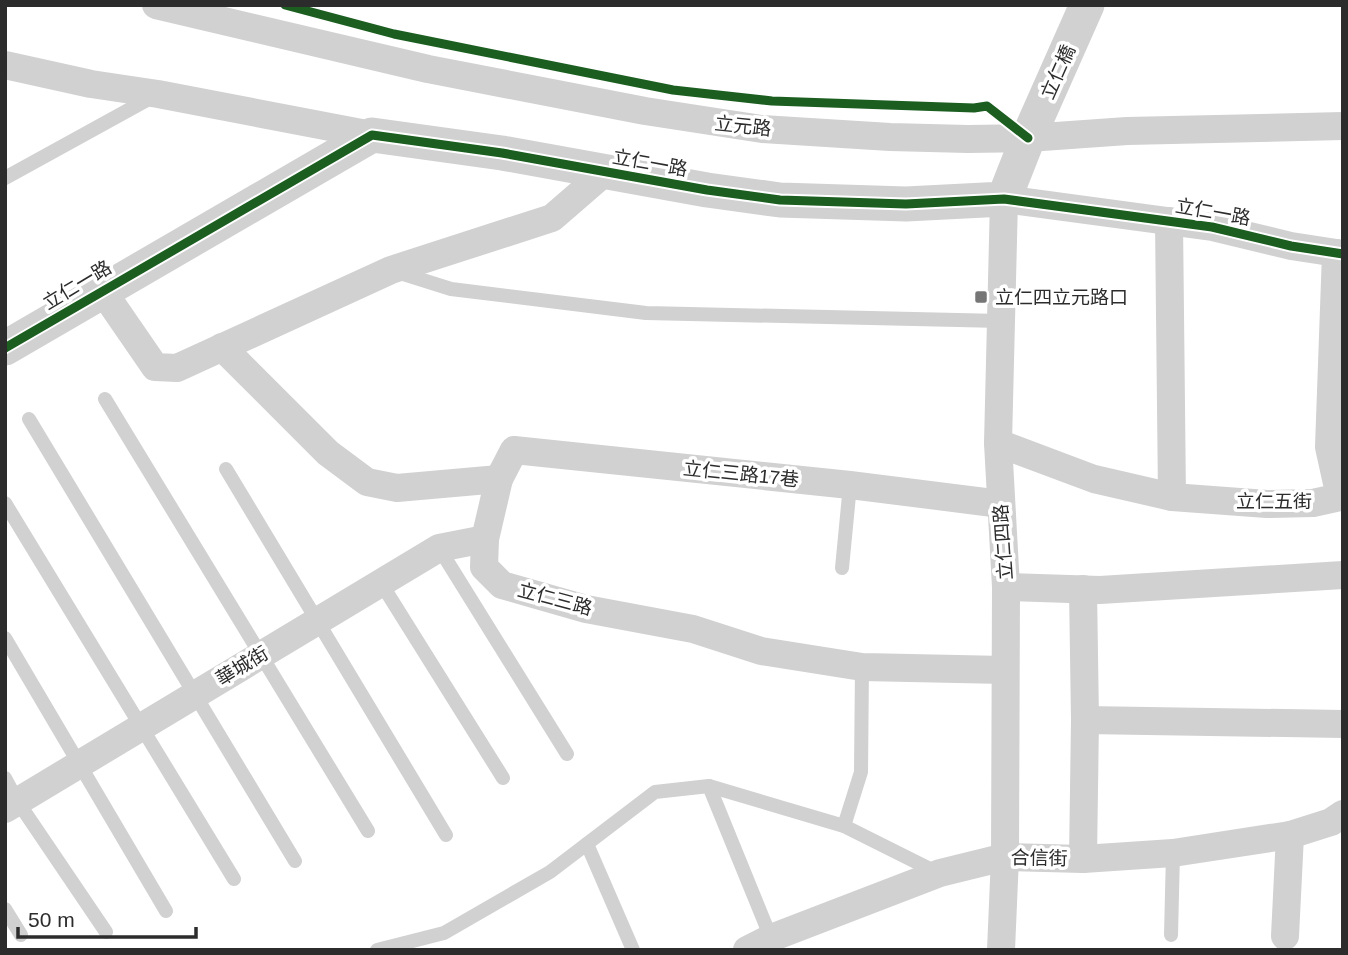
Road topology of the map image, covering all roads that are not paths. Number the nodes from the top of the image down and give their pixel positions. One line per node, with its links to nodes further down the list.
1 (156, 5): 7 (street, 立元路)
2 (1087, 5): 7 (street, 立仁橋)
3 (5, 65): 4 (street)
4 (158, 94): 6 (street); 9 (lane)
5 (1343, 126): 7 (street, 立元路)
6 (373, 135): 8 (street, 立仁一路); 14 (street, 立仁一路)
7 (1028, 138): 10 (street, 立仁四路)
8 (604, 173): 10 (street, 立仁一路); 13 (street)
9 (5, 178)
10 (1004, 199): 11 (street, 立仁一路); 15 (street, 立仁四路)
11 (1169, 221): 12 (street, 立仁一路); 24 (street)
12 (1339, 253): 25 (street, 立仁五街)
13 (391, 270): 15 (lane); 16 (street)
14 (102, 290): 16 (street); 17 (street, 立仁一路)
15 (1001, 321): 20 (street, 立仁四路)
16 (222, 347): 22 (street)
17 (5, 348)
18 (105, 399): 37 (lane)
19 (29, 419): 40 (lane)
20 (998, 443): 24 (street, 立仁五街); 27 (street, 立仁四路)
21 (226, 470): 35 (lane)
22 (499, 479): 23 (street, 立仁三路17巷); 28 (street, 立仁三路)
23 (850, 485): 27 (street, 立仁三路17巷); 30 (lane)
24 (1172, 497): 25 (street, 立仁五街)
25 (1341, 497)
26 (5, 503): 43 (lane)
27 (1001, 504): 33 (street, 立仁四路)
28 (485, 539): 29 (street, 華城街); 38 (street, 立仁三路)
29 (439, 548): 32 (street, 華城街); 44 (lane)
30 (842, 568)
31 (1343, 575): 34 (street)
32 (381, 583): 35 (street, 華城街); 46 (lane)
33 (1006, 587): 34 (street); 39 (street, 立仁四路)
34 (1083, 589): 41 (street)
35 (317, 621): 37 (street, 華城街); 52 (lane)
36 (5, 638): 45 (lane)
37 (261, 655): 40 (street, 華城街); 51 (lane)
38 (862, 667): 39 (street, 立仁三路); 50 (lane)
39 (1005, 670): 56 (street, 立仁四路)
40 (195, 695): 43 (street, 華城街); 58 (lane)
41 (1085, 720): 42 (street); 57 (street)
42 (1343, 724)
43 (141, 727): 45 (street, 華城街); 60 (lane)
44 (567, 754)
45 (80, 764): 48 (street, 華城街); 62 (lane)
46 (503, 778)
47 (709, 786): 50 (lane); 54 (lane); 67 (lane)
48 (10, 796): 63 (lane)
49 (1343, 814): 53 (street, 合信街)
50 (844, 826): 59 (lane)
51 (368, 831)
52 (446, 835)
53 (1290, 835): 55 (street, 合信街); 66 (street)
54 (587, 844): 68 (lane); 69 (lane)
55 (1173, 853): 57 (street, 合信街); 65 (lane)
56 (1005, 857): 57 (street, 合信街); 59 (street, 合信街); 70 (street, 立仁四路)
57 (1083, 859)
58 (295, 861)
59 (940, 873): 67 (street, 合信街)
60 (234, 879)
61 (5, 909): 64 (lane)
62 (166, 911)
63 (106, 932)
64 (21, 935)
65 (1171, 935)
66 (1286, 936)
67 (759, 944)
68 (377, 950)
69 (633, 950)
70 (1001, 950)

